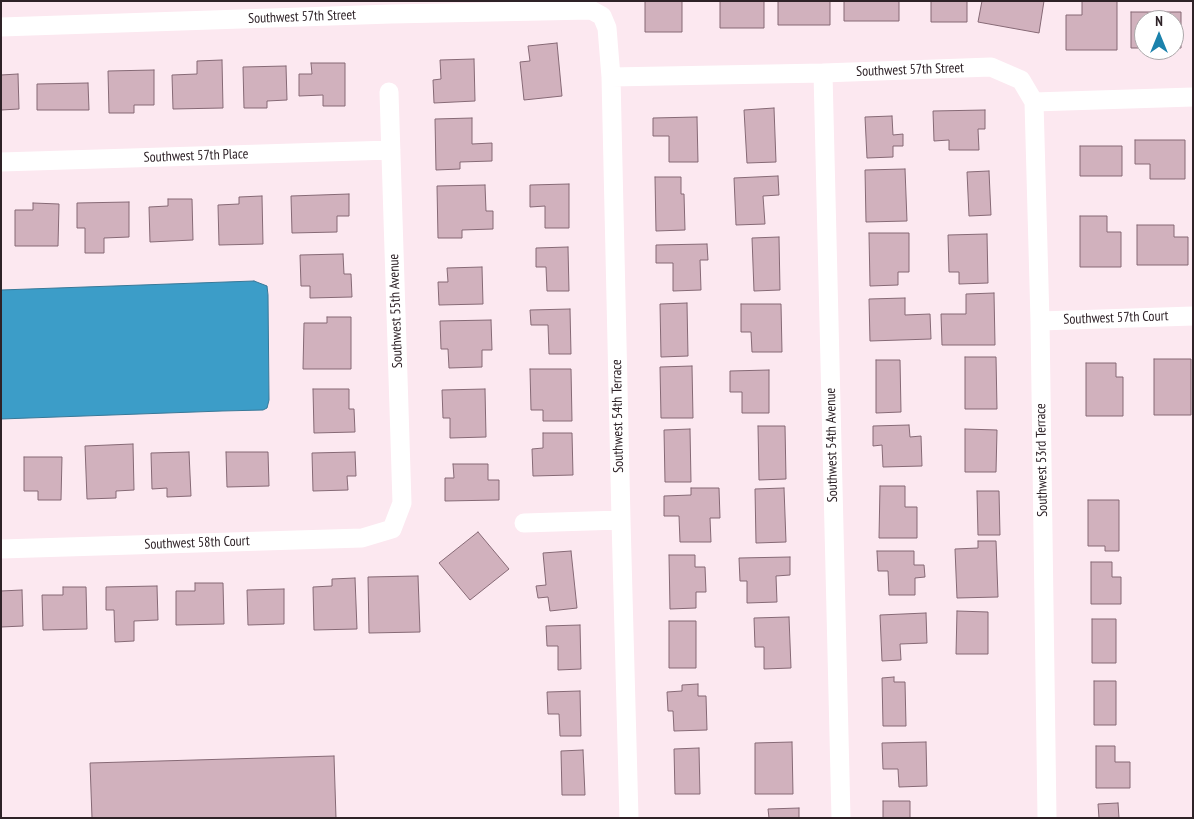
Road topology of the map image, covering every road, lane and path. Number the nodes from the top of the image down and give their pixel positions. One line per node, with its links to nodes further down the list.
1 (391, 8): 2 (street, Southwest 57th Street); 3 (street, Southwest 57th Street)
2 (602, 16): 5 (street, Southwest 54th Terrace)
3 (1, 27)
4 (823, 73): 5 (street, Southwest 57th Street); 8 (street, Southwest 57th Street); 18 (street, Southwest 54th Avenue)
5 (612, 77): 13 (street, Southwest 54th Terrace)
6 (389, 92): 9 (street, Southwest 55th Avenue)
7 (1193, 97): 8 (street)
8 (1034, 102): 12 (street, Southwest 53rd Terrace)
9 (391, 150): 10 (street, Southwest 57th Place); 15 (street, Southwest 55th Avenue)
10 (1, 162)
11 (1193, 316): 12 (street, Southwest 57th Court)
12 (1040, 321): 19 (street, Southwest 53rd Terrace)
13 (621, 520): 14 (street); 17 (street, Southwest 54th Terrace)
14 (524, 523)
15 (392, 529): 16 (street, Southwest 58th Court)
16 (1, 549)
17 (629, 818)
18 (841, 818)
19 (1047, 818)

